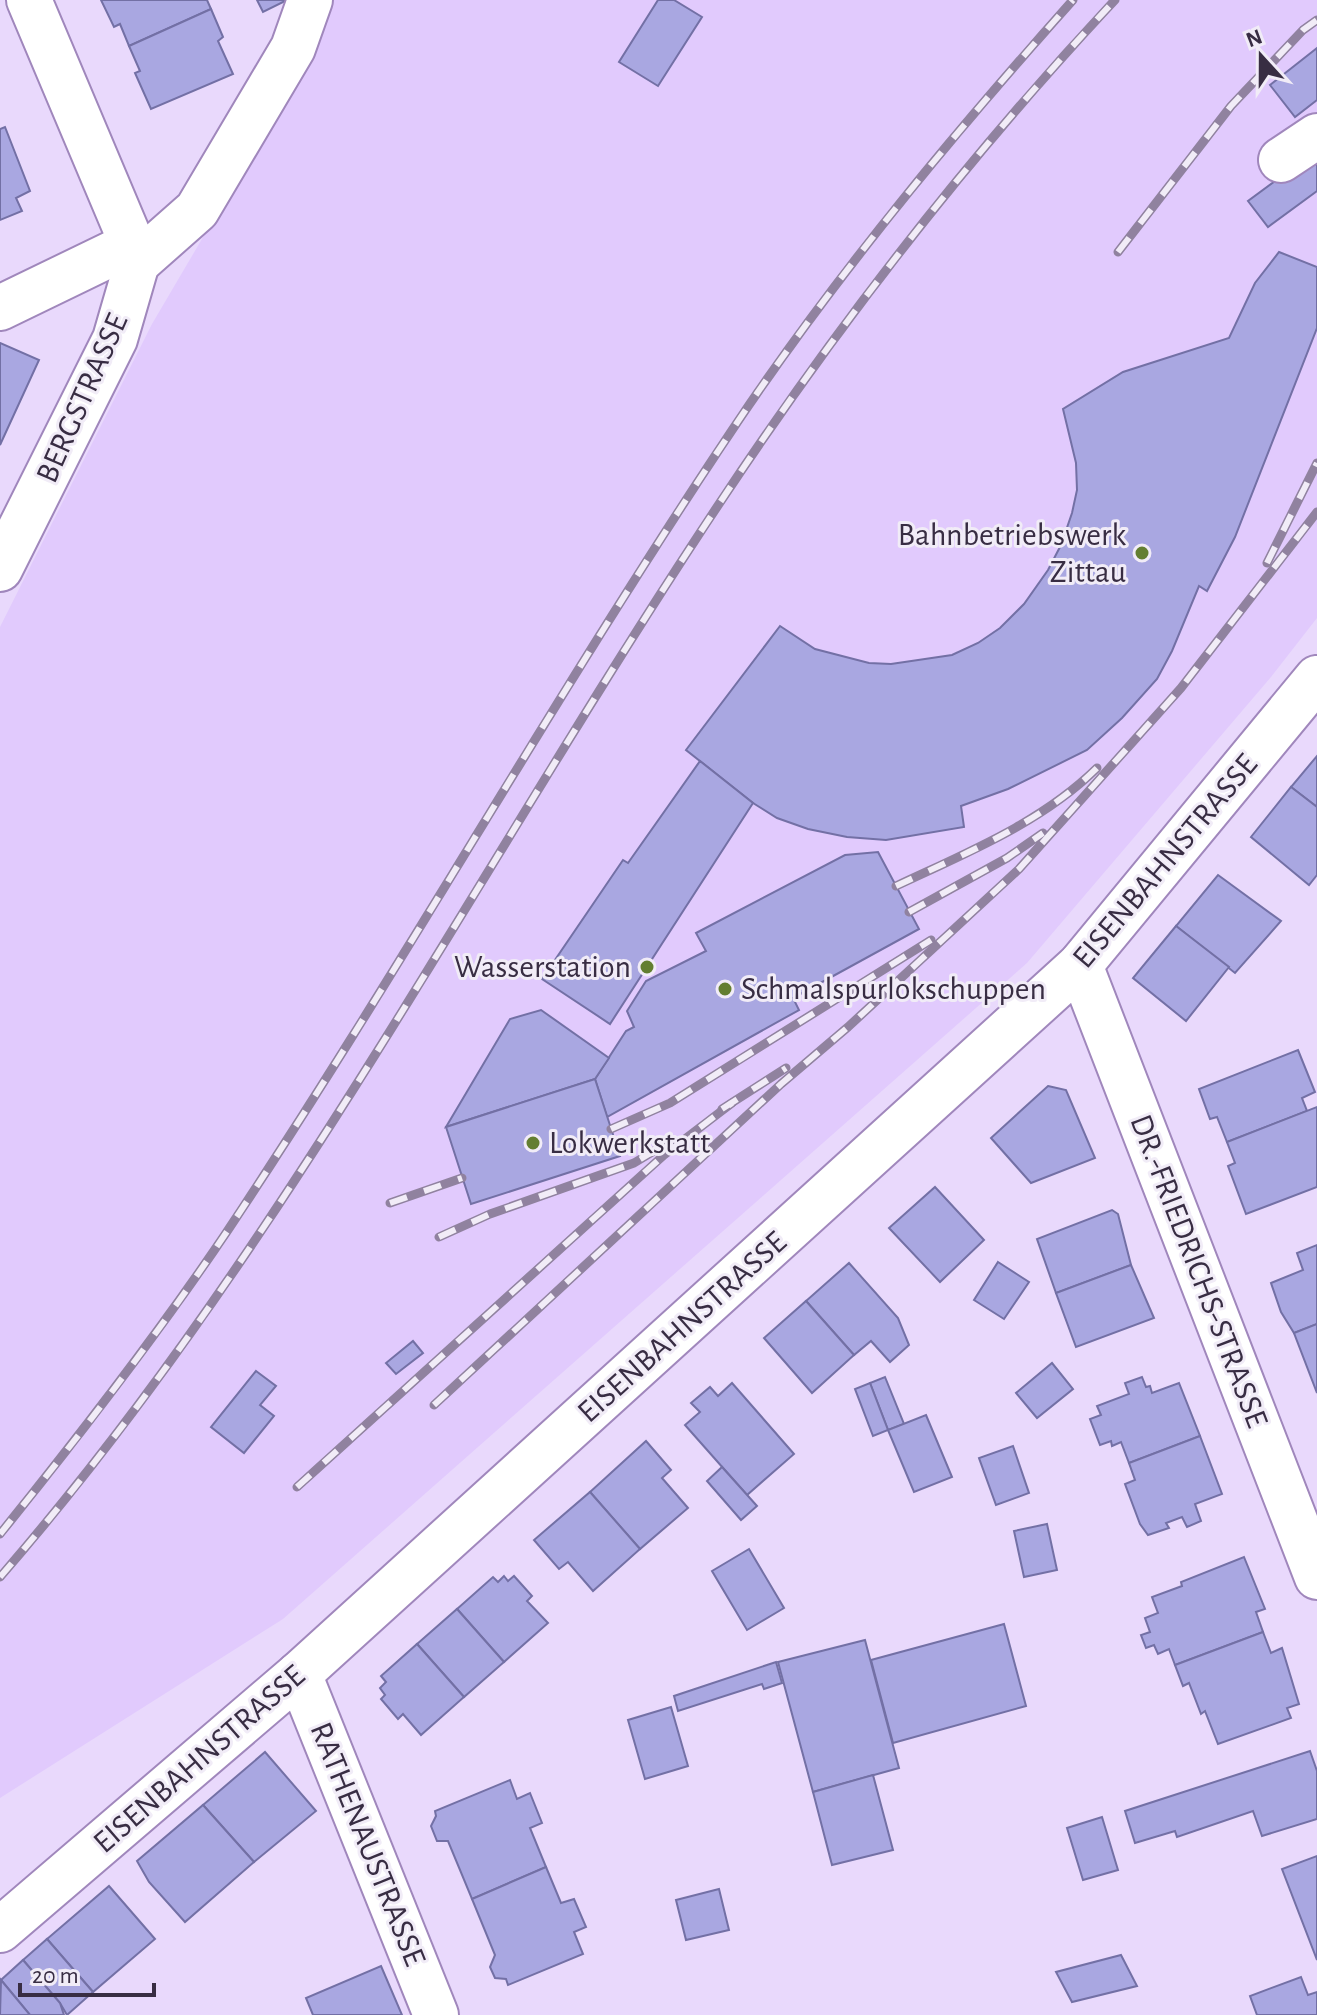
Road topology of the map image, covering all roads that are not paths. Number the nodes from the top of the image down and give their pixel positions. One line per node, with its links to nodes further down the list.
1 (29, 0): 5 (street)
2 (310, 0): 5 (street)
3 (1317, 136): 4 (street)
4 (1281, 160)
5 (135, 254): 6 (street); 7 (street, BERGSTRASSE)
6 (0, 308)
7 (0, 569)
8 (1317, 678): 9 (street, EISENBAHNSTRASSE)
9 (1080, 965): 10 (street, DR.-FRIEDRICHS-STRASSE); 11 (street, EISENBAHNSTRASSE)
10 (1317, 1577)
11 (299, 1674): 12 (street, EISENBAHNSTRASSE); 13 (street, RATHENAUSTRASSE)
12 (0, 1930)
13 (436, 2015)

